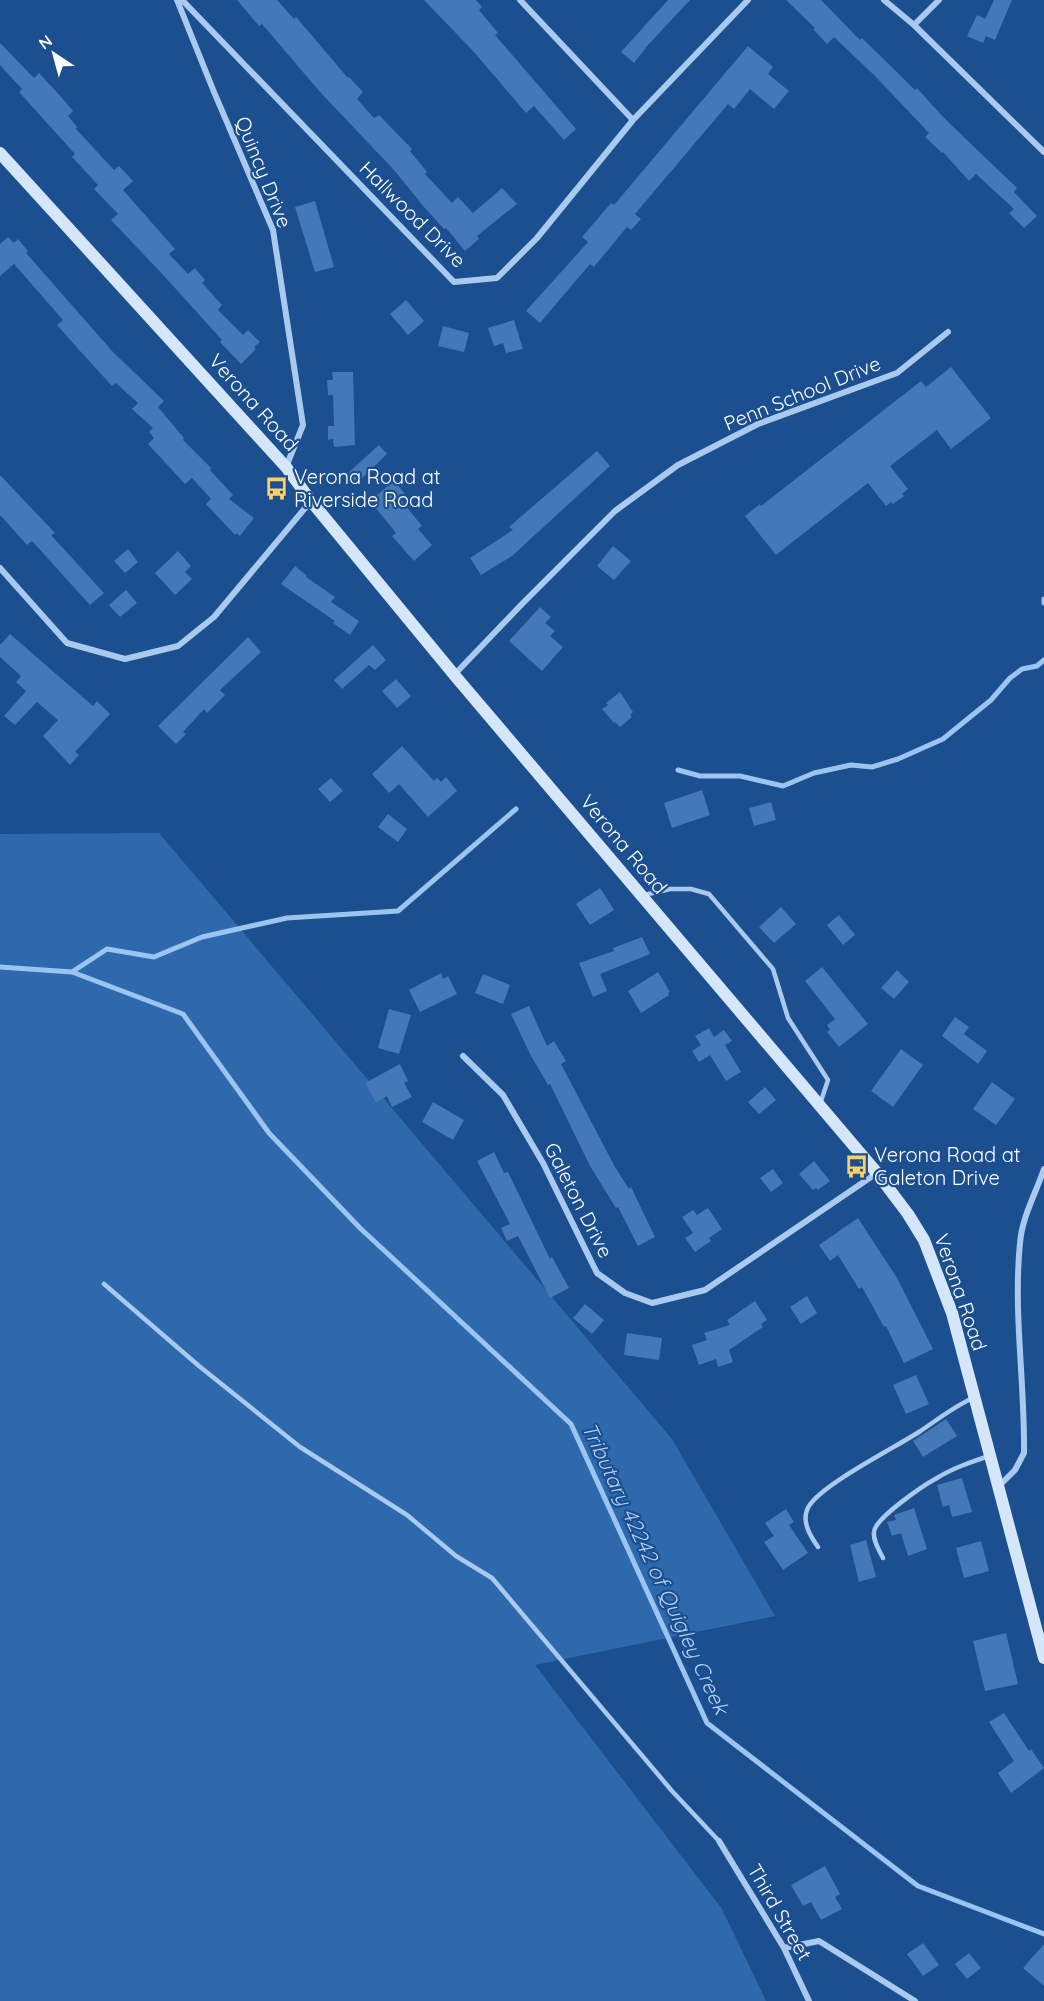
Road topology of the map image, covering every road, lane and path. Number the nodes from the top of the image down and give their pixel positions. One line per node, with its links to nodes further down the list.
1 (180, 0): 7 (street, Hallwood Drive); 11 (street, Quincy Drive)
2 (520, 0): 7 (street)
3 (748, 0): 7 (street, Hallwood Drive)
4 (884, 0): 6 (street)
5 (939, 0): 6 (street)
6 (914, 25): 8 (street)
7 (633, 120)
8 (1044, 152)
9 (0, 153): 11 (street, Verona Road)
10 (948, 332): 14 (street, Penn School Drive)
11 (286, 467): 12 (street, Verona Road)
12 (311, 501): 13 (street); 14 (street, Verona Road)
13 (0, 568)
14 (454, 675): 15 (street, Verona Road)
15 (642, 896): 17 (street, Verona Road); 17 (lane)
16 (463, 1056): 19 (street, Galeton Drive)
17 (819, 1104): 19 (street, Verona Road)
18 (1044, 1169): 23 (street)
19 (878, 1173): 21 (street, Verona Road)
20 (104, 1284): 27 (lane)
21 (974, 1397): 22 (street, Verona Road); 24 (lane)
22 (990, 1456): 23 (street, Verona Road); 25 (lane)
23 (998, 1487): 26 (street, Verona Road)
24 (818, 1547)
25 (883, 1558)
26 (1044, 1658)
27 (718, 1841): 28 (street, Third Street)
28 (784, 1948): 29 (street, Third Street); 30 (street)
29 (809, 2001)
30 (915, 2001)

